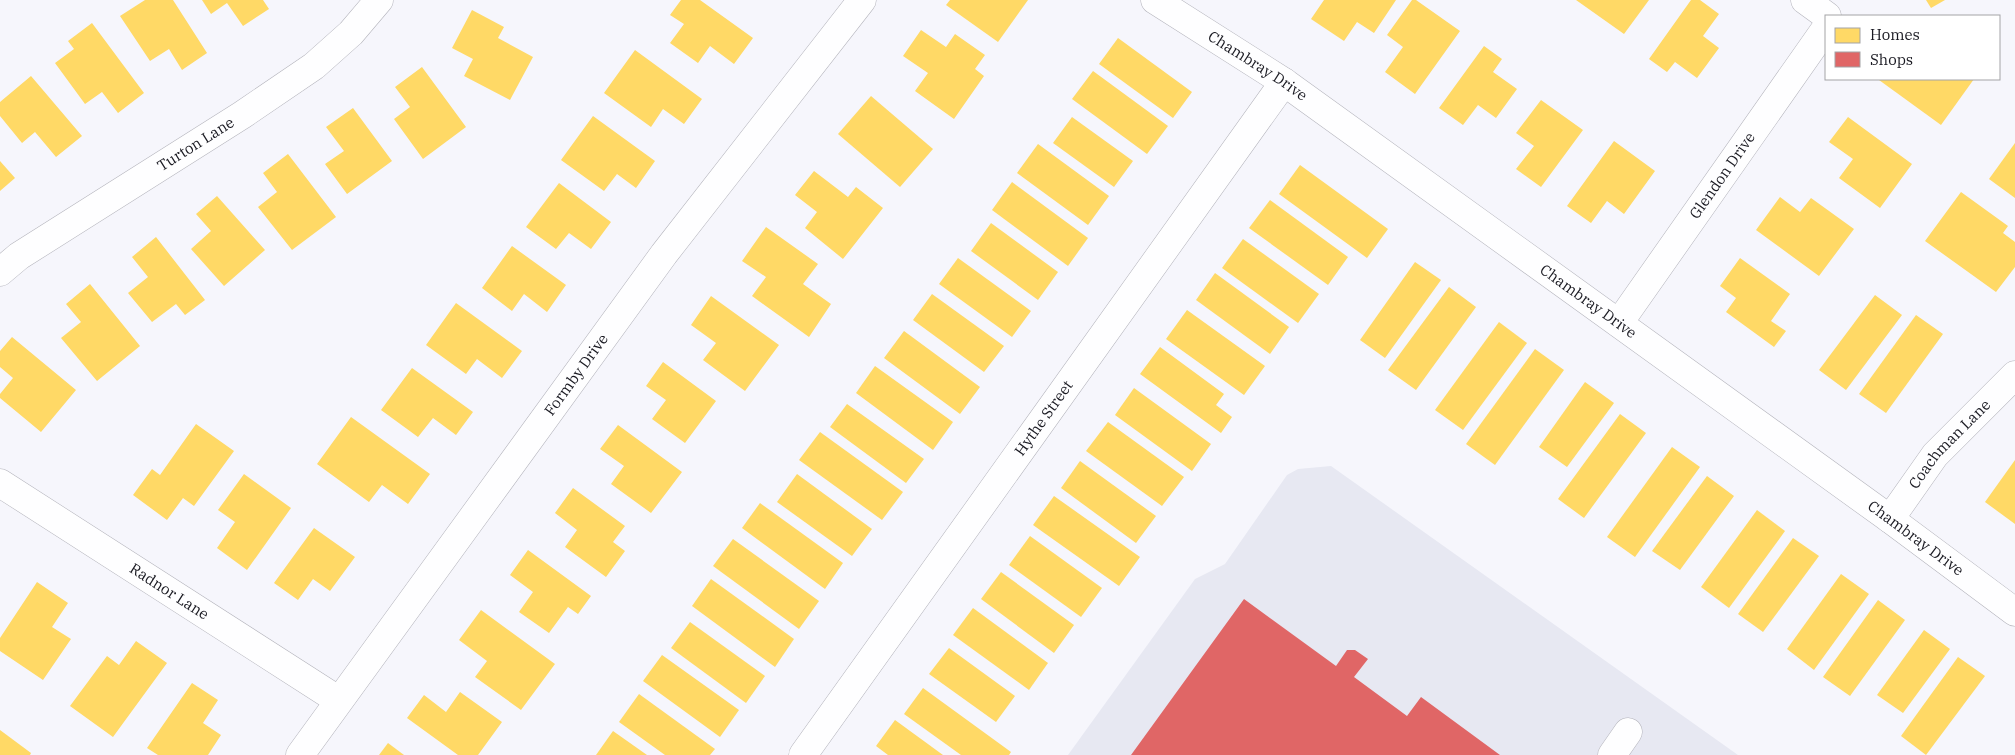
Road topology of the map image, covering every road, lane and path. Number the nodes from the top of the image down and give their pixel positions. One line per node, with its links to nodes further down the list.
1 (379, 0): 8 (street, Turton Lane)
2 (862, 0): 14 (street, Formby Drive)
3 (1155, 0): 7 (street, Chambray Drive)
4 (1805, 0): 5 (street)
5 (1826, 15)
6 (1825, 29): 9 (street, Glendon Drive)
7 (1284, 82): 9 (street, Chambray Drive); 17 (street, Hythe Street)
8 (0, 272)
9 (1619, 323): 12 (street, Chambray Drive)
10 (2015, 375): 12 (street, Coachman Lane)
11 (0, 483): 14 (street, Radnor Lane)
12 (1890, 519): 13 (street, Chambray Drive)
13 (2015, 612)
14 (338, 700): 16 (street, Formby Drive)
15 (1628, 732): 18 (street)
16 (300, 755)
17 (802, 755)
18 (1612, 755)

